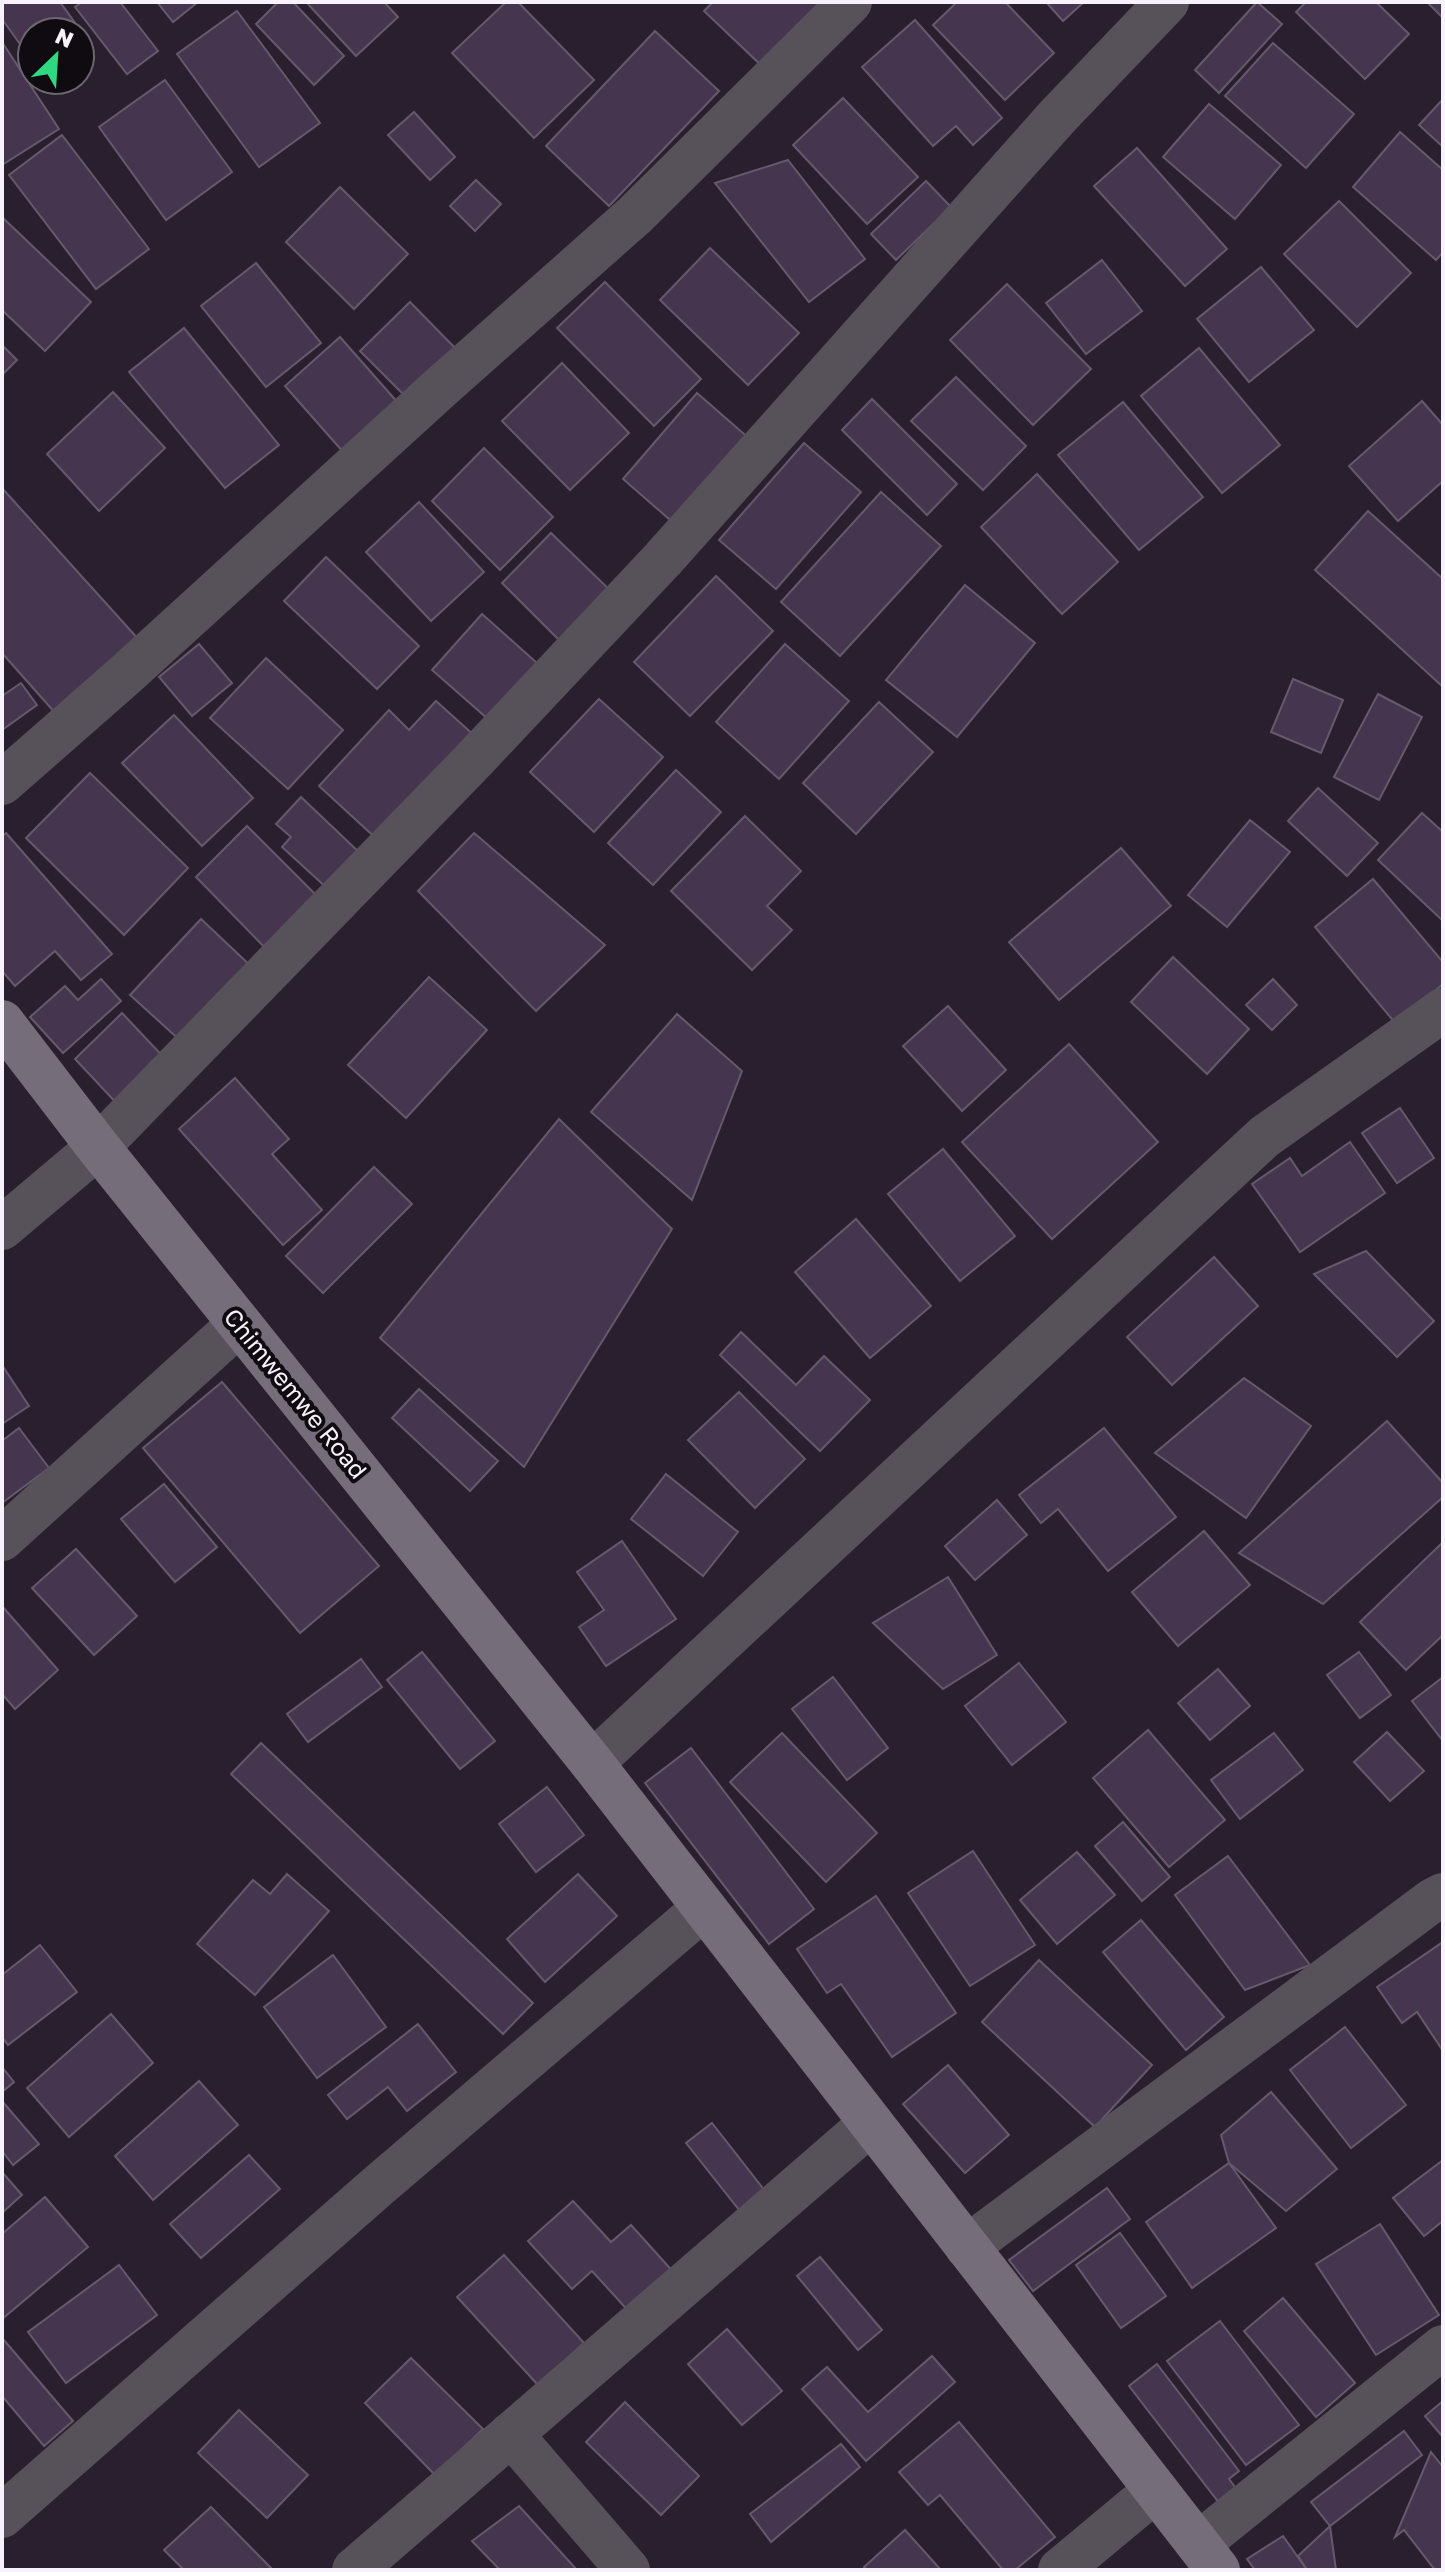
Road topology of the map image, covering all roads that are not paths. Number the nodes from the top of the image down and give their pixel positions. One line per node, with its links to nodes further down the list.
1 (850, 2): 3 (street)
2 (1167, 2): 6 (street)
3 (2, 783)
4 (1443, 1010): 10 (street)
5 (2, 1022): 6 (main road, Chimwemwe Road)
6 (98, 1147): 7 (street); 8 (main road, Chimwemwe Road)
7 (2, 1228)
8 (239, 1324): 9 (street); 10 (main road, Chimwemwe Road)
9 (2, 1539)
10 (592, 1763): 12 (main road, Chimwemwe Road)
11 (1443, 1895): 14 (street)
12 (704, 1908): 13 (main road, Chimwemwe Road); 18 (street)
13 (871, 2123): 14 (main road, Chimwemwe Road); 16 (street)
14 (967, 2247): 17 (main road, Chimwemwe Road)
15 (1443, 2347): 19 (street)
16 (511, 2434): 20 (street); 21 (street)
17 (1156, 2490): 19 (main road, Chimwemwe Road); 22 (street)
18 (2, 2516)
19 (1208, 2557)
20 (354, 2570)
21 (628, 2570)
22 (1060, 2570)

